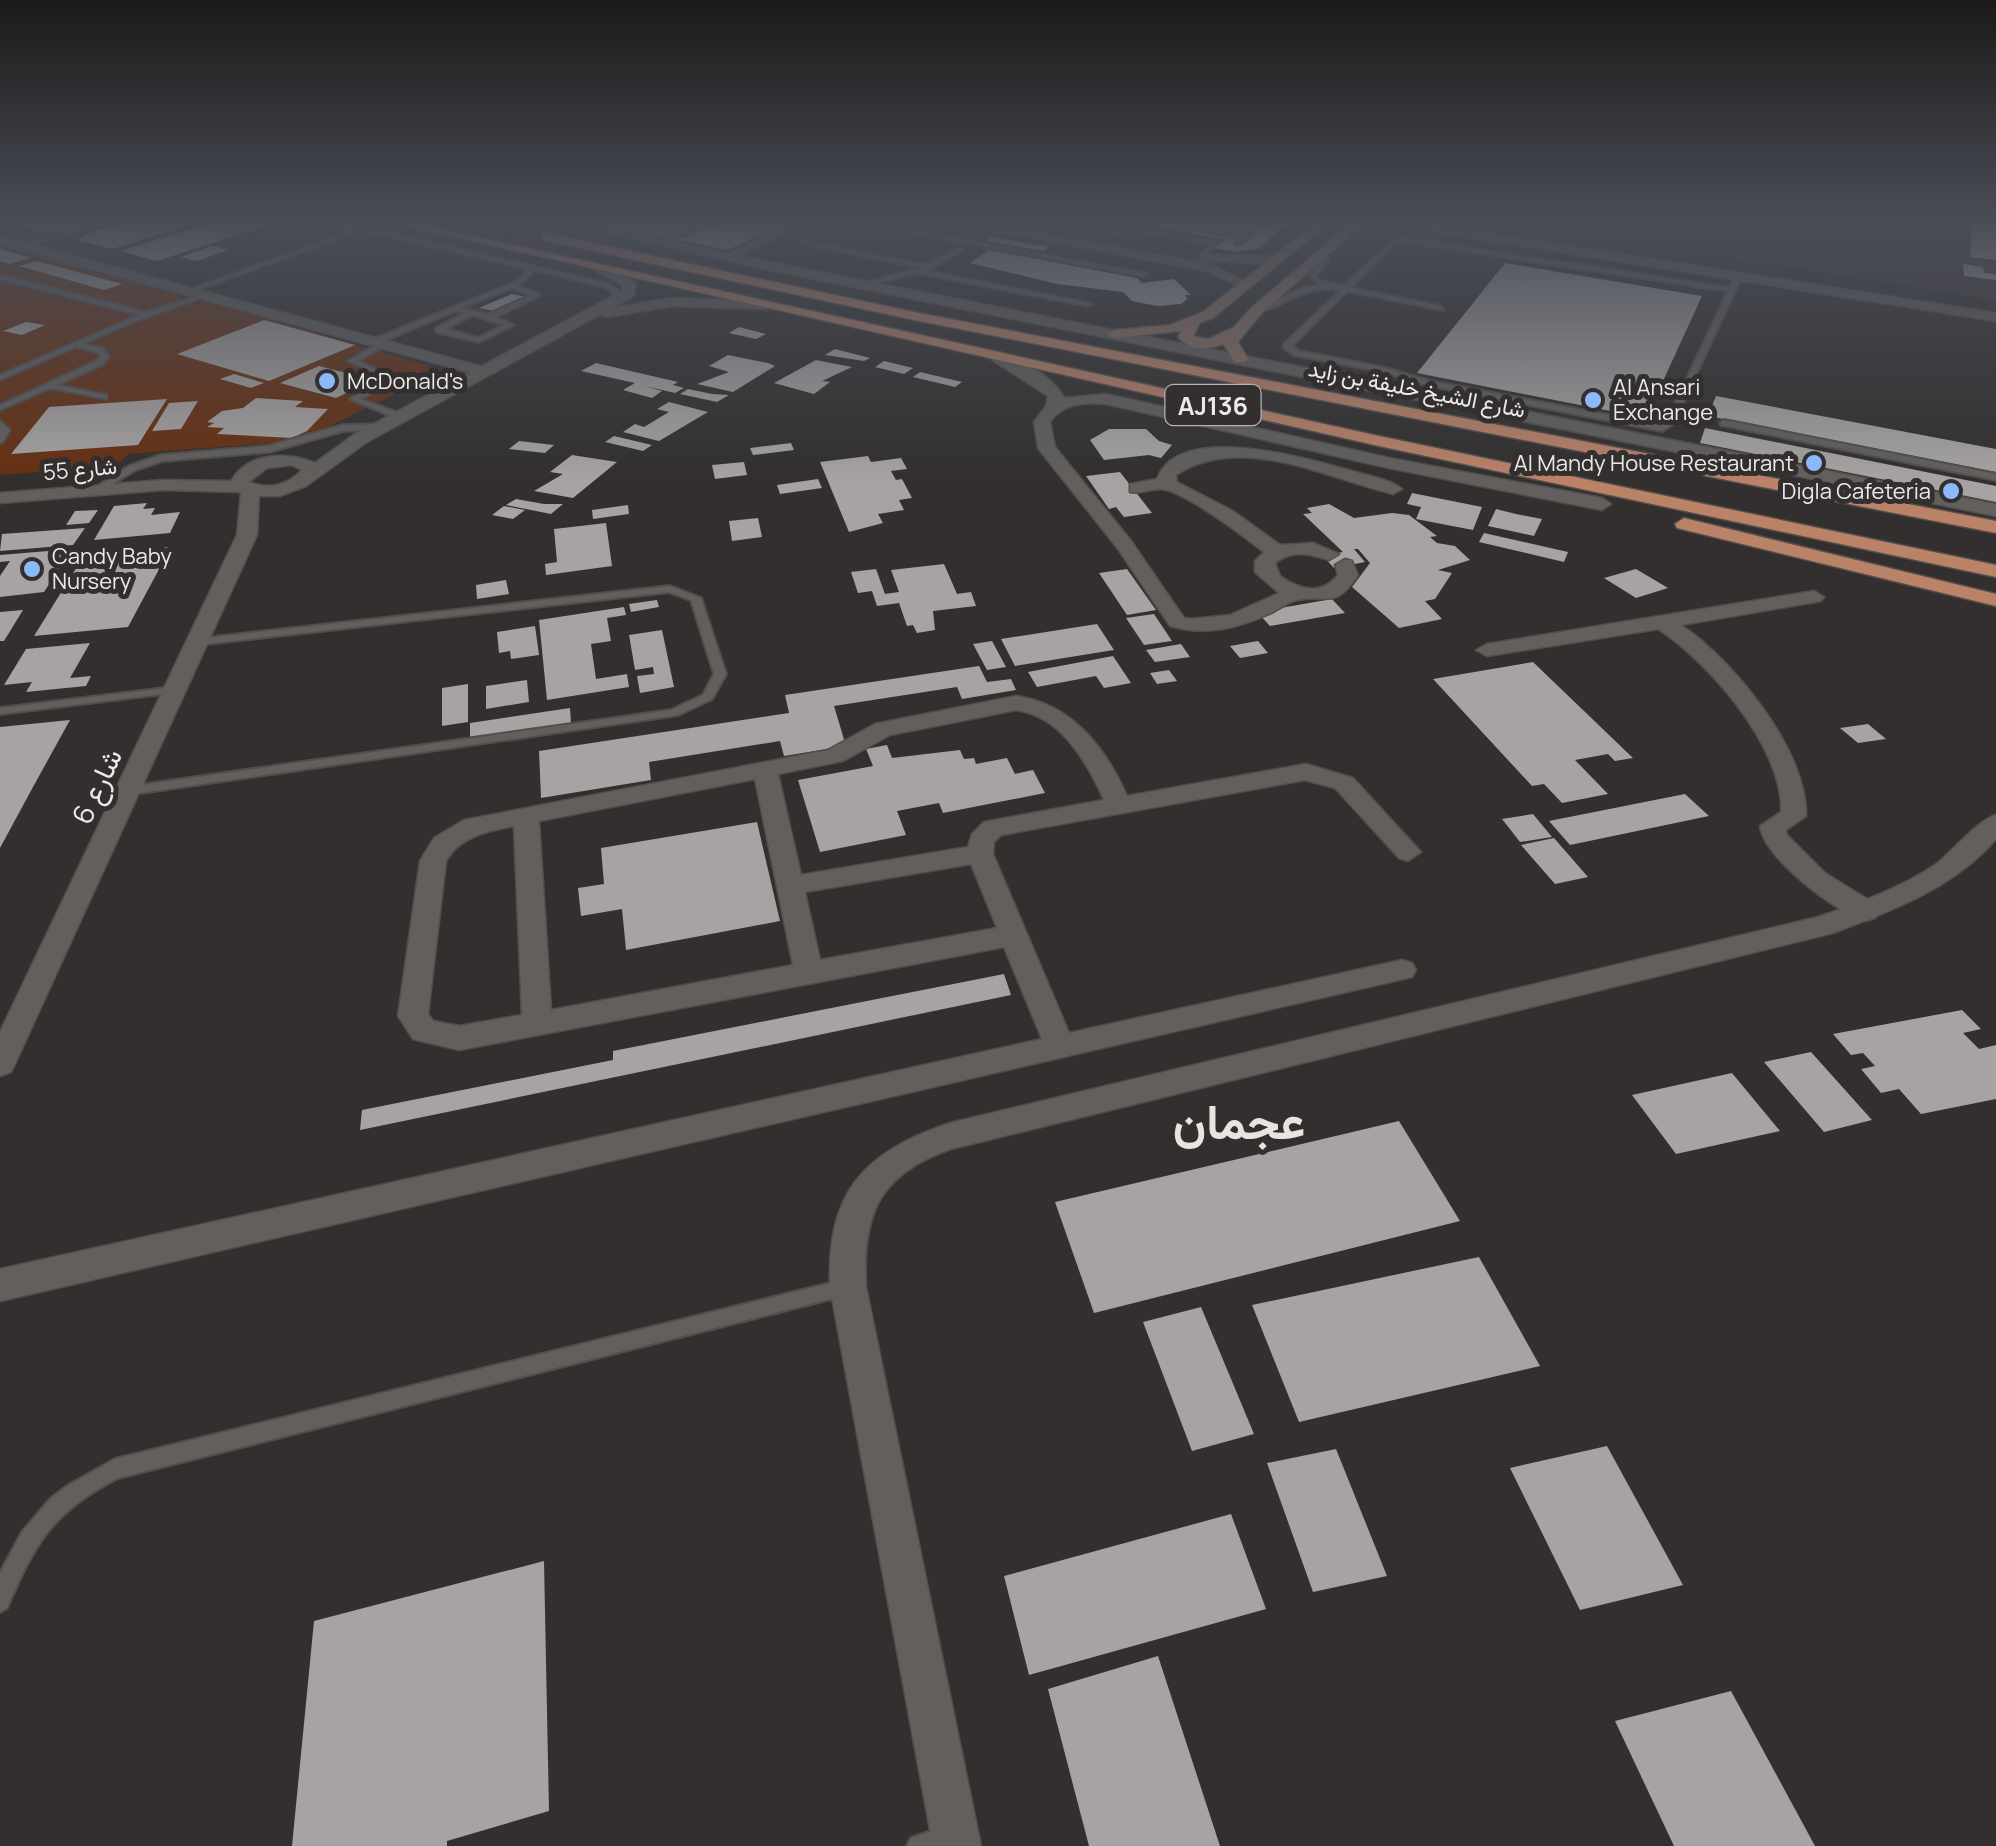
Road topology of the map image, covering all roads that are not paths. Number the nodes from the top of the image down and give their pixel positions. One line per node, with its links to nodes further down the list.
1 (124, 308): 19 (lane)
2 (160, 308): 19 (lane)
3 (251, 308): 29 (street)
4 (508, 308): 22 (lane)
5 (604, 308): 25 (street)
6 (631, 308): 25 (street)
7 (780, 308): 31 (main road, AJ136)
8 (877, 308): 21 (main road, شارع الشيخ خليفة بن زايد / AJ136)
9 (980, 308): 20 (street)
10 (1213, 308): 24 (main road)
11 (1259, 308): 17 (main road)
12 (1267, 308): 17 (lane)
13 (1326, 308): 33 (lane)
14 (1724, 308): 33 (lane)
15 (1936, 308): 23 (street)
16 (454, 309): 18 (lane); 29 (lane)
17 (1256, 311): 26 (main road)
18 (471, 313): 22 (lane); 22 (lane)
19 (146, 314): 30 (lane)
20 (1010, 314): 27 (street); 28 (main road)
21 (914, 316): 28 (main road, شارع الشيخ خليفة بن زايد / AJ136); 66 (main road)
22 (488, 318)
23 (1996, 318)
24 (1194, 322): 26 (main road); 27 (main road)
25 (577, 324): 34 (street)
26 (1238, 331): 32 (main road)
27 (1114, 334): 32 (street)
28 (1049, 339): 39 (main road, شارع الشيخ خليفة بن زايد / AJ136)
29 (379, 343): 34 (street); 42 (lane)
30 (76, 344): 35 (lane); 37 (lane)
31 (997, 357): 40 (street); 48 (main road, AJ136)
32 (1240, 360): 33 (street)
33 (1332, 368): 36 (street)
34 (485, 372): 42 (street)
35 (0, 378)
36 (1350, 380): 39 (main road); 50 (street)
37 (50, 386): 38 (lane); 41 (lane)
38 (104, 398)
39 (1380, 404): 52 (main road, شارع الشيخ خليفة بن زايد / AJ136)
40 (1054, 405): 62 (street); 69 (street)
41 (0, 408)
42 (401, 416): 45 (street)
43 (1724, 423): 53 (lane)
44 (0, 424): 47 (lane)
45 (381, 427): 46 (street); 60 (lane)
46 (361, 438): 49 (street, شارع 55); 54 (street, شارع 6)
47 (0, 440)
48 (1379, 441): 62 (main road); 68 (main road, AJ136)
49 (282, 460): 51 (street, شارع 55); 54 (street)
50 (1762, 463): 52 (main road); 63 (street)
51 (257, 466): 56 (street, شارع 55); 58 (street)
52 (1711, 469): 64 (main road, شارع الشيخ خليفة بن زايد / AJ136)
53 (1996, 477)
54 (305, 478): 58 (street, شارع 55); 65 (street, شارع 6)
55 (1168, 483): 57 (street); 59 (street); 67 (street)
56 (163, 484): 58 (street, شارع 55); 60 (street, شارع 55)
57 (1136, 488)
58 (246, 489): 65 (street, شارع 6)
59 (1393, 489)
60 (98, 490): 61 (street, شارع 55)
61 (0, 498)
62 (1602, 504): 71 (main road)
63 (1996, 510)
64 (1996, 527)
65 (247, 534): 73 (street, شارع 6)
66 (1996, 546)
67 (1276, 551): 69 (street); 69 (street)
68 (1996, 572)
69 (1295, 593)
70 (1814, 597): 72 (street)
71 (1996, 600)
72 (1662, 622): 74 (street); 85 (street)
73 (196, 642): 75 (street, شارع 6); 78 (lane)
74 (1487, 650)
75 (174, 690): 76 (lane); 78 (street, شارع 6)
76 (0, 711)
77 (766, 769): 79 (street); 80 (street); 84 (street)
78 (126, 790): 91 (street, شارع 6)
79 (1118, 804): 82 (street); 83 (street)
80 (526, 814): 89 (street); 89 (street)
81 (1996, 823): 85 (street)
82 (1408, 852)
83 (980, 854): 84 (street); 86 (street)
84 (793, 885): 88 (street)
85 (1865, 910): 93 (street)
86 (1013, 935): 88 (street); 90 (street)
87 (1402, 970): 90 (street)
88 (809, 972): 89 (street)
89 (538, 1023)
90 (1060, 1047): 92 (street)
91 (0, 1064)
92 (0, 1285)
93 (848, 1287): 94 (lane); 95 (street)
94 (0, 1600)
95 (956, 1840): 96 (lane)
96 (918, 1846)

